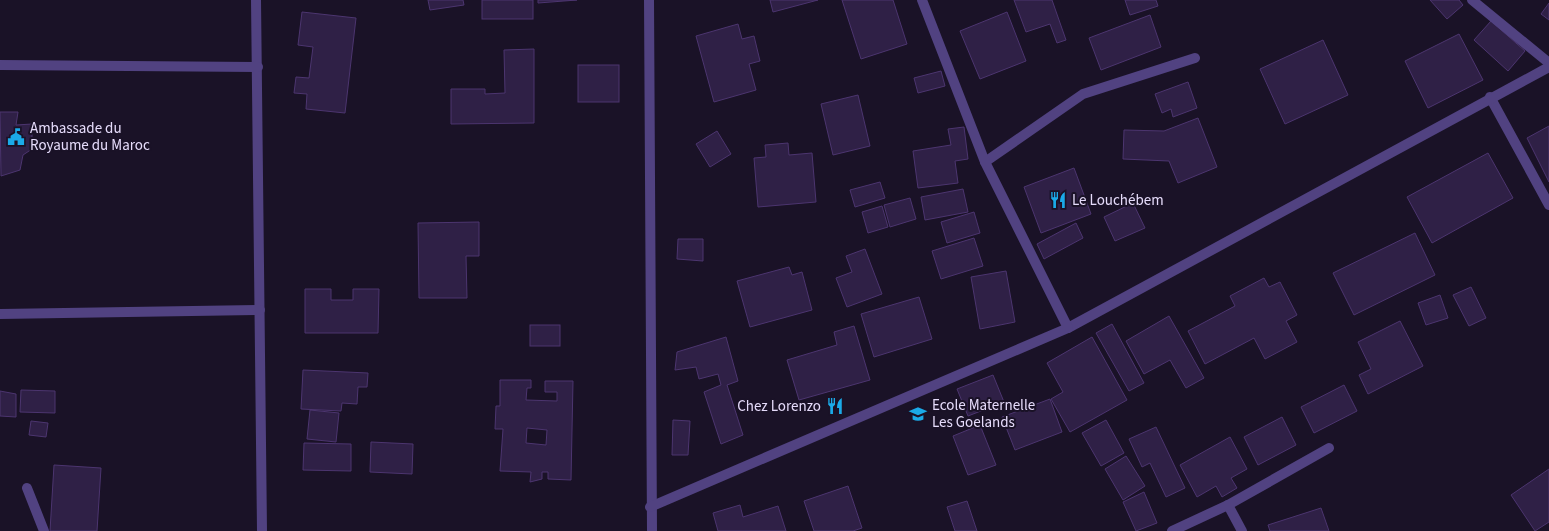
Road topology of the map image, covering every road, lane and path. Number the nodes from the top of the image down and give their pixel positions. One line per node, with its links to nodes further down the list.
1 (256, 0): 8 (street)
2 (649, 0): 19 (street)
3 (922, 0): 11 (street)
4 (1472, 0): 6 (street)
5 (1195, 58): 11 (street)
6 (1549, 63)
7 (0, 65): 8 (street)
8 (258, 67): 13 (street)
9 (1549, 67): 10 (street)
10 (1490, 97): 12 (street); 15 (street)
11 (985, 162): 15 (street)
12 (1549, 205)
13 (260, 310): 14 (street); 21 (street)
14 (0, 314)
15 (1068, 328): 19 (street)
16 (1328, 448): 18 (street)
17 (27, 488): 20 (street)
18 (1228, 506): 23 (street); 24 (street)
19 (650, 507): 22 (street)
20 (44, 531)
21 (262, 531)
22 (652, 531)
23 (1172, 531)
24 (1242, 531)

